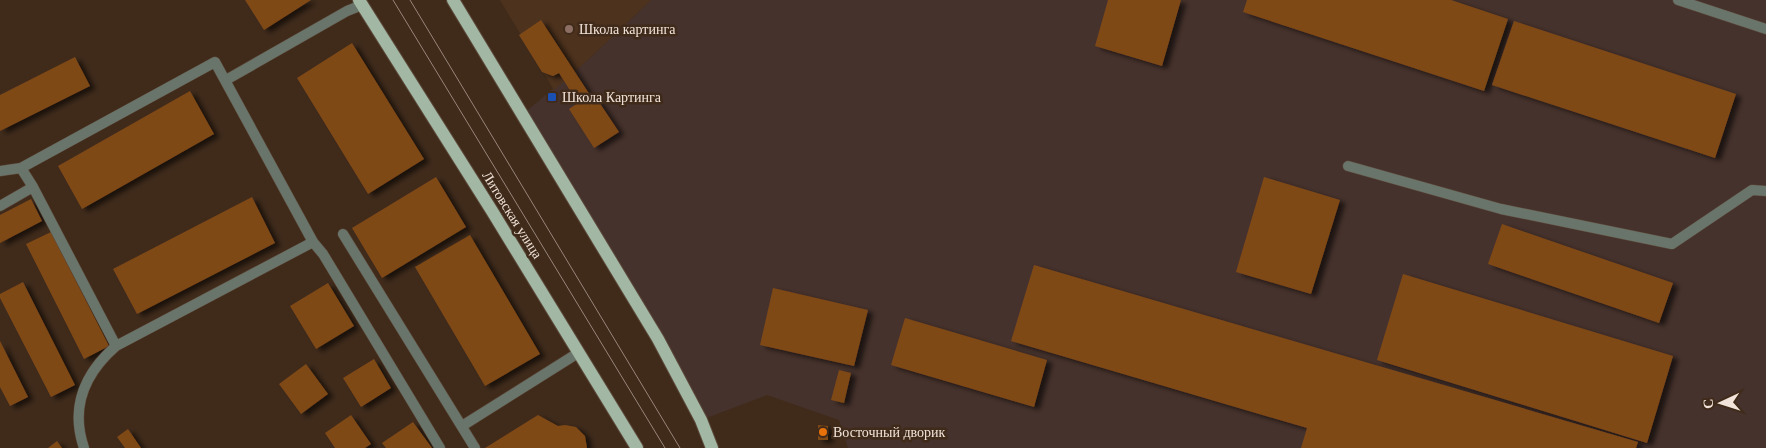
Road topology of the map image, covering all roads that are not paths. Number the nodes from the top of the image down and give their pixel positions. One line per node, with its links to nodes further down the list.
1 (453, 0): 21 (main road)
2 (1678, 0): 4 (street)
3 (361, 3): 5 (street); 15 (main road, Литовская улица)
4 (1766, 29)
5 (226, 80): 7 (street); 13 (street)
6 (1348, 166): 10 (street)
7 (21, 168): 8 (street); 9 (street)
8 (0, 171)
9 (33, 187): 11 (street); 14 (street)
10 (1766, 191)
11 (0, 206)
12 (343, 234): 16 (street)
13 (313, 242): 14 (street); 18 (street)
14 (116, 346): 17 (street)
15 (578, 353): 16 (street); 20 (main road, Литовская улица)
16 (462, 426): 19 (street)
17 (84, 448)
18 (440, 448)
19 (475, 448)
20 (637, 448)
21 (712, 448)

